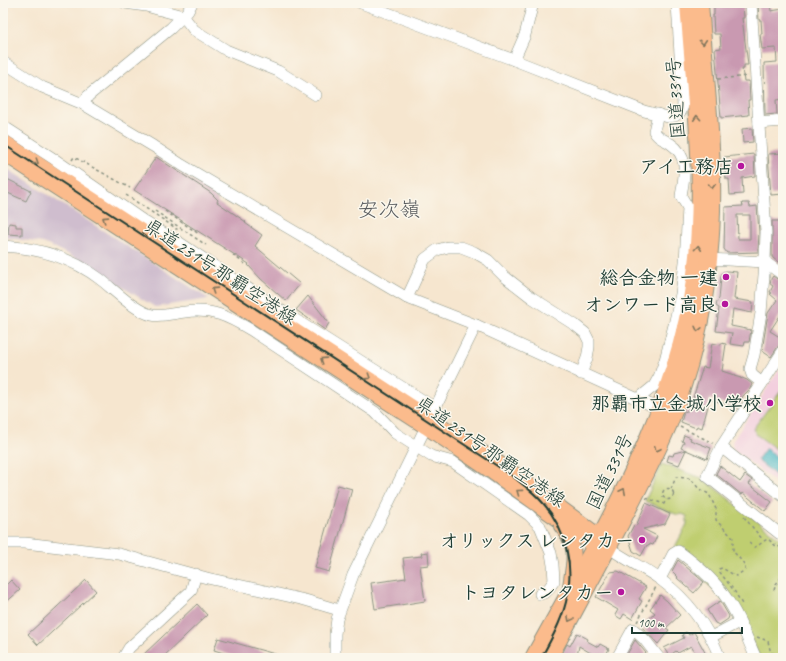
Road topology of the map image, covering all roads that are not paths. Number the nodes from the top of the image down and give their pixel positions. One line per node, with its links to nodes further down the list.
1 (126, 3): 9 (street)
2 (192, 3): 9 (street)
3 (361, 3): 10 (street)
4 (533, 3): 10 (street)
5 (677, 3): 14 (street)
6 (688, 3): 30 (highway, 国道331号, one-way to 6)
7 (700, 3): 21 (highway, 国道331号, one-way to 21)
8 (751, 3): 16 (street)
9 (182, 16): 12 (street); 13 (street)
10 (514, 60): 14 (street)
11 (3, 62): 13 (street)
12 (316, 95)
13 (83, 104): 24 (street)
14 (658, 114): 29 (street)
15 (783, 121): 16 (street)
16 (759, 123): 22 (street)
17 (3, 126): 31 (street)
18 (3, 141): 31 (main road, 県道231号那覇空港線, one-way to 31)
19 (3, 153): 31 (main road, 県道231号那覇空港線, one-way to 19)
20 (3, 246): 32 (street)
21 (709, 259): 22 (street); 30 (highway, 国道331号, one-way to 30)
22 (765, 262): 23 (street); 28 (street)
23 (783, 275)
24 (407, 298): 25 (street); 27 (street)
25 (476, 325): 27 (street); 31 (street)
26 (783, 351): 28 (street)
27 (581, 374): 29 (street)
28 (762, 383): 33 (street)
29 (638, 399): 30 (street)
30 (670, 416): 38 (highway, 国道331号)
31 (430, 418): 32 (street); 35 (main road, 県道231号那覇空港線, one-way to 31); 38 (main road, 県道231号那覇空港線)
32 (416, 447): 42 (street); 43 (street)
33 (721, 447): 34 (street); 36 (street)
34 (783, 496)
35 (550, 515): 38 (main road, 県道231号那覇空港線); 41 (main road)
36 (783, 531)
37 (3, 543): 39 (street)
38 (601, 543): 40 (street); 41 (highway, 国道331号); 49 (highway, 国道331号, one-way to 49)
39 (196, 574): 43 (street); 46 (street)
40 (660, 580): 44 (street); 45 (street)
41 (570, 589): 48 (highway, 国道331号)
42 (540, 594)
43 (339, 610): 47 (street)
44 (739, 622): 45 (street); 53 (street)
45 (711, 637): 52 (street)
46 (123, 658)
47 (335, 658)
48 (533, 658)
49 (549, 658)
50 (617, 658): 51 (street)
51 (659, 658)
52 (720, 658)
53 (756, 658)

